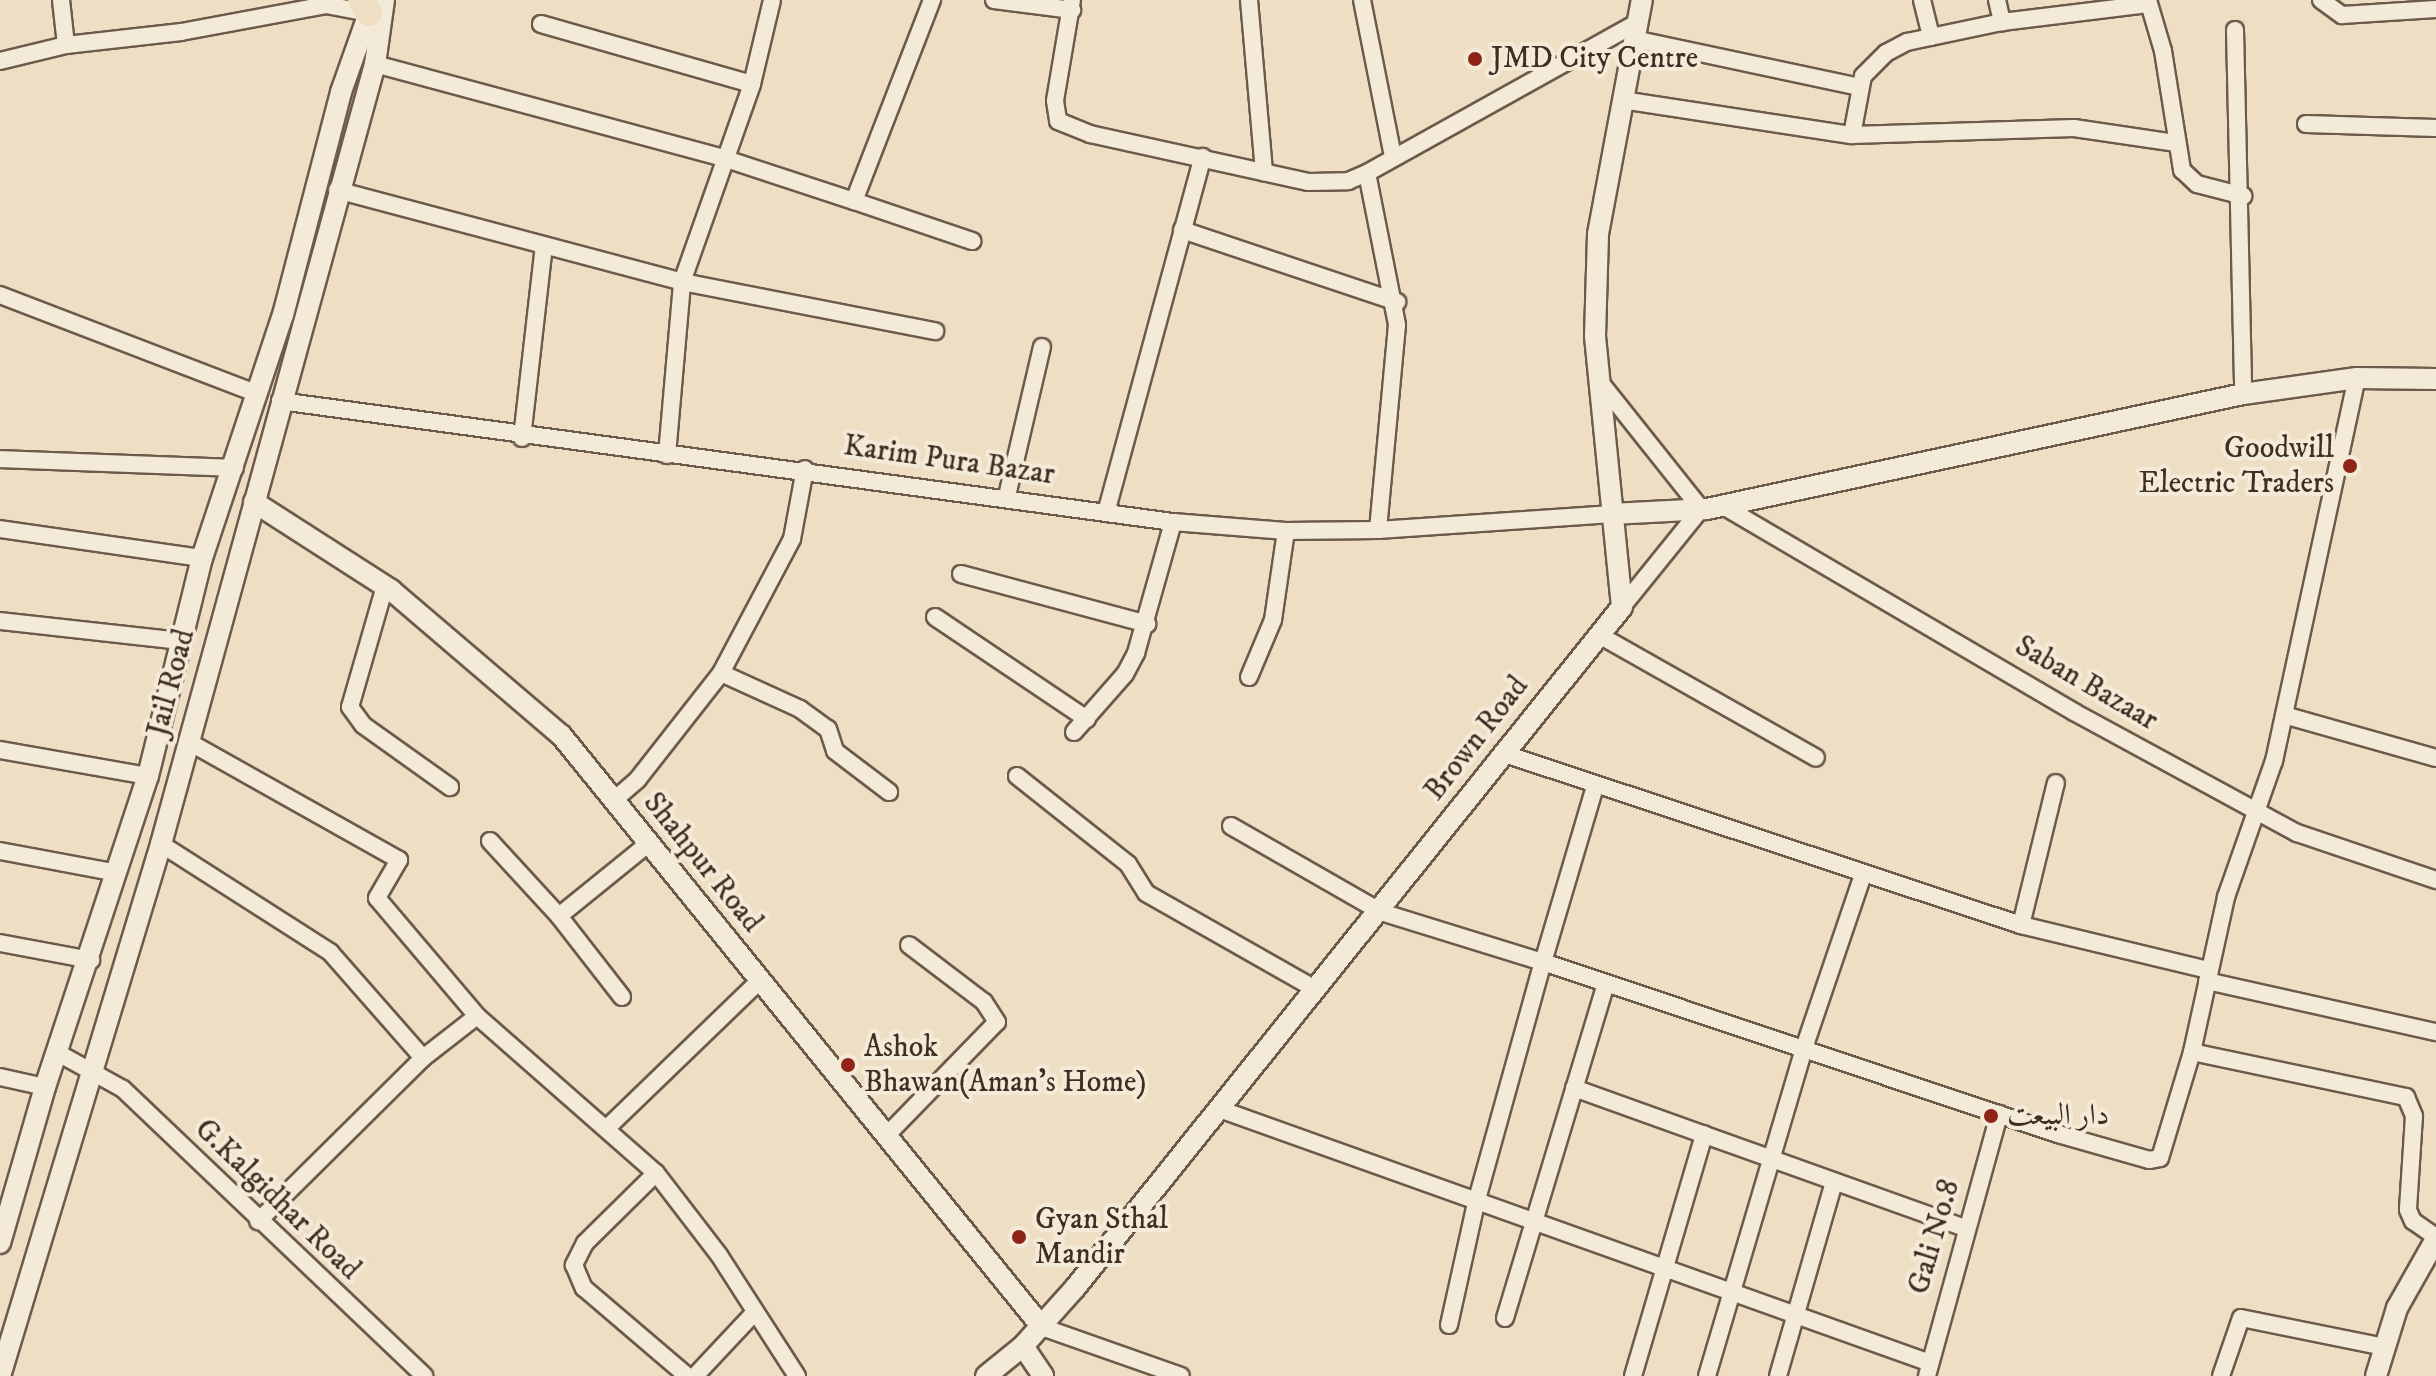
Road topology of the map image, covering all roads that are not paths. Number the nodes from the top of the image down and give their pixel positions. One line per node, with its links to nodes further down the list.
1 (61, 0): 21 (street)
2 (772, 0): 24 (street)
3 (932, 0): 38 (street)
4 (994, 0): 13 (street)
5 (1249, 0): 34 (street)
6 (1362, 0): 31 (street)
7 (1642, 0): 19 (street)
8 (1922, 0): 20 (street)
9 (1997, 0): 16 (street)
10 (2321, 0): 14 (street)
11 (2148, 2): 16 (street); 30 (street)
12 (371, 4): 21 (street); 23 (street, Jail Road); 50 (street, Jail Road)
13 (1072, 5): 32 (street)
14 (2391, 6): 15 (street)
15 (2436, 9)
16 (2002, 22): 20 (street)
17 (541, 24): 24 (street)
18 (2235, 30): 37 (street)
19 (1636, 31): 25 (street); 26 (street); 31 (street)
20 (1931, 37): 25 (street)
21 (66, 45): 22 (street)
22 (0, 61)
23 (375, 64): 33 (street); 36 (street, Jail Road)
24 (752, 84): 33 (street)
25 (1859, 87): 29 (street)
26 (1622, 100): 29 (street); 49 (street)
27 (2306, 124): 28 (street)
28 (2436, 128)
29 (1852, 135): 30 (street)
30 (2175, 143): 37 (street)
31 (1393, 156): 35 (street)
32 (1203, 157): 34 (street); 39 (street)
33 (726, 159): 38 (street); 42 (street)
34 (1264, 172): 35 (street)
35 (1367, 173): 44 (street)
36 (337, 190): 41 (street); 52 (street, Jail Road)
37 (2243, 196): 51 (street)
38 (854, 201): 40 (street)
39 (1182, 230): 44 (street); 62 (street)
40 (972, 241)
41 (544, 246): 42 (street); 53 (street)
42 (682, 282): 45 (street); 54 (street)
43 (0, 295): 50 (street)
44 (1397, 302): 66 (street)
45 (935, 331)
46 (1042, 347): 58 (street)
47 (2357, 378): 48 (street); 51 (street); 79 (street)
48 (2436, 379)
49 (1604, 387): 61 (street); 63 (street)
50 (258, 394): 56 (street, Jail Road)
51 (2243, 394): 60 (street)
52 (280, 401): 53 (street, Karim Pura Bazar); 59 (street, Jail Road)
53 (522, 438): 54 (street, Karim Pura Bazar)
54 (667, 455): 57 (street, Karim Pura Bazar)
55 (0, 459): 56 (street)
56 (235, 468): 68 (street, Jail Road)
57 (805, 469): 58 (street, Karim Pura Bazar); 77 (street)
58 (1007, 496): 62 (street, Karim Pura Bazar)
59 (254, 502): 70 (street, Shahpur Road); 82 (street, Jail Road)
60 (1723, 506): 61 (street); 94 (street, Saban Bazaar)
61 (1701, 509): 63 (street); 71 (street)
62 (1106, 513): 64 (street, Karim Pura Bazar)
63 (1612, 514): 66 (street, Karim Pura Bazar); 71 (street)
64 (1173, 522): 67 (street, Karim Pura Bazar); 74 (street)
65 (0, 529): 68 (street)
66 (1378, 530): 67 (street, Karim Pura Bazar)
67 (1286, 531): 78 (street)
68 (202, 558): 76 (street, Jail Road)
69 (961, 574): 74 (street)
70 (385, 586): 90 (street); 93 (street, Shahpur Road)
71 (1622, 607): 75 (street, Brown Road)
72 (935, 617): 80 (street)
73 (0, 621): 76 (street)
74 (1147, 624): 80 (street)
75 (1599, 635): 84 (street, Brown Road); 85 (street)
76 (182, 641): 87 (street, Jail Road)
77 (721, 673): 92 (street); 93 (street)
78 (1249, 677)
79 (2284, 715): 86 (street); 94 (street)
80 (1087, 719): 81 (street)
81 (1074, 732)
82 (189, 742): 97 (street, Jail Road); 115 (street)
83 (0, 750): 87 (street)
84 (1502, 753): 91 (street); 103 (street, Brown Road)
85 (1816, 758)
86 (2436, 758)
87 (148, 776): 100 (street, Jail Road)
88 (1017, 776): 113 (street)
89 (2056, 783): 105 (street)
90 (450, 787)
91 (1595, 787): 101 (street); 109 (street)
92 (889, 792)
93 (613, 801): 98 (street, Shahpur Road)
94 (2259, 813): 102 (street, Saban Bazaar); 110 (street)
95 (1231, 826): 103 (street)
96 (490, 841): 104 (street)
97 (161, 844): 120 (street); 121 (street, Jail Road)
98 (648, 844): 104 (street); 111 (street, Shahpur Road)
99 (0, 851): 100 (street)
100 (117, 873): 108 (street, Jail Road)
101 (1863, 875): 105 (street); 117 (street)
102 (2436, 880)
103 (1381, 912): 109 (street); 113 (street, Brown Road)
104 (559, 916): 114 (street)
105 (2021, 925): 110 (street)
106 (0, 943): 108 (street)
107 (909, 945): 129 (street)
108 (91, 960): 119 (street, Jail Road)
109 (1543, 962): 112 (street); 133 (street)
110 (2208, 976): 116 (street); 118 (street)
111 (759, 981): 127 (street); 129 (street, Shahpur Road)
112 (1606, 984): 117 (street); 124 (street)
113 (1315, 989): 125 (street, Brown Road)
114 (622, 997)
115 (477, 1016): 120 (street); 127 (street)
116 (2436, 1032)
117 (1803, 1051): 126 (street); 130 (street)
118 (2192, 1052): 126 (street); 138 (street)
119 (58, 1053): 121 (street, G.Kalgidhar Road); 123 (street, Jail Road)
120 (423, 1058): 134 (street)
121 (90, 1068): 134 (street, G.Kalgidhar Road); 149 (street, Jail Road)
122 (0, 1077): 123 (street)
123 (45, 1087): 137 (street, Jail Road)
124 (1574, 1088): 128 (street); 135 (street)
125 (1222, 1110): 133 (street); 145 (street, Brown Road)
126 (1999, 1114): 136 (street, Gali No.8)
127 (608, 1127): 131 (street)
128 (1704, 1134): 130 (street); 139 (street)
129 (886, 1136): 145 (street, Shahpur Road)
130 (1772, 1160): 132 (street); 140 (street)
131 (656, 1173): 141 (street); 151 (street)
132 (1834, 1182): 136 (street); 142 (street)
133 (1476, 1203): 135 (street); 144 (street)
134 (258, 1221): 150 (street, G.Kalgidhar Road)
135 (1534, 1224): 139 (street); 143 (street)
136 (1966, 1228): 148 (street, Gali No.8)
137 (2, 1230)
138 (2436, 1238): 147 (street)
139 (1662, 1270): 140 (street); 157 (street)
140 (1731, 1294): 142 (street); 158 (street)
141 (755, 1312): 152 (street); 153 (street)
142 (1796, 1314): 148 (street); 159 (street)
143 (1505, 1318)
144 (1449, 1325)
145 (1042, 1327): 146 (street, Brown Road); 156 (street)
146 (1023, 1346): 154 (street, Brown Road); 155 (street)
147 (2385, 1347): 160 (street); 161 (street)
148 (1928, 1369)
149 (0, 1376)
150 (424, 1376)
151 (687, 1376)
152 (695, 1376)
153 (797, 1376)
154 (986, 1376)
155 (1043, 1376)
156 (1181, 1376)
157 (1633, 1376)
158 (1707, 1376)
159 (1778, 1376)
160 (2221, 1376)
161 (2376, 1376)

